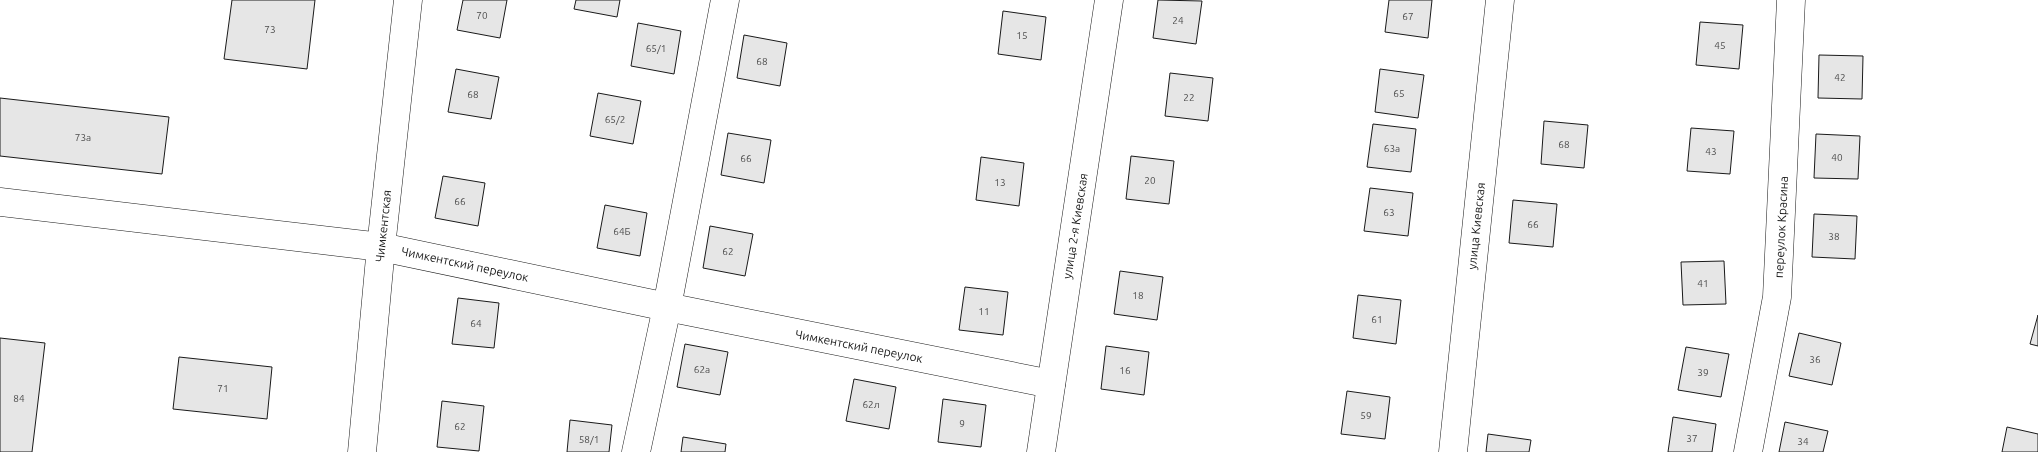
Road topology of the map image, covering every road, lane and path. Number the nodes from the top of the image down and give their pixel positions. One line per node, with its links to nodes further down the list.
1 (408, 0): 7 (street, Чимкентская)
2 (725, 0): 8 (street)
3 (1109, 0): 9 (street, улица 2-я Киевская)
4 (1500, 0): 13 (street, улица Киевская)
5 (1791, 0): 14 (street, переулок Красина)
6 (4, 206): 7 (street, Чимкентский переулок)
7 (381, 246): 8 (street, Чимкентский переулок); 10 (street, Чимкентская)
8 (667, 307): 9 (street, Чимкентский переулок); 11 (street)
9 (1051, 384): 12 (street, улица 2-я Киевская)
10 (362, 452)
11 (636, 452)
12 (1041, 452)
13 (1453, 452)
14 (1748, 452)

